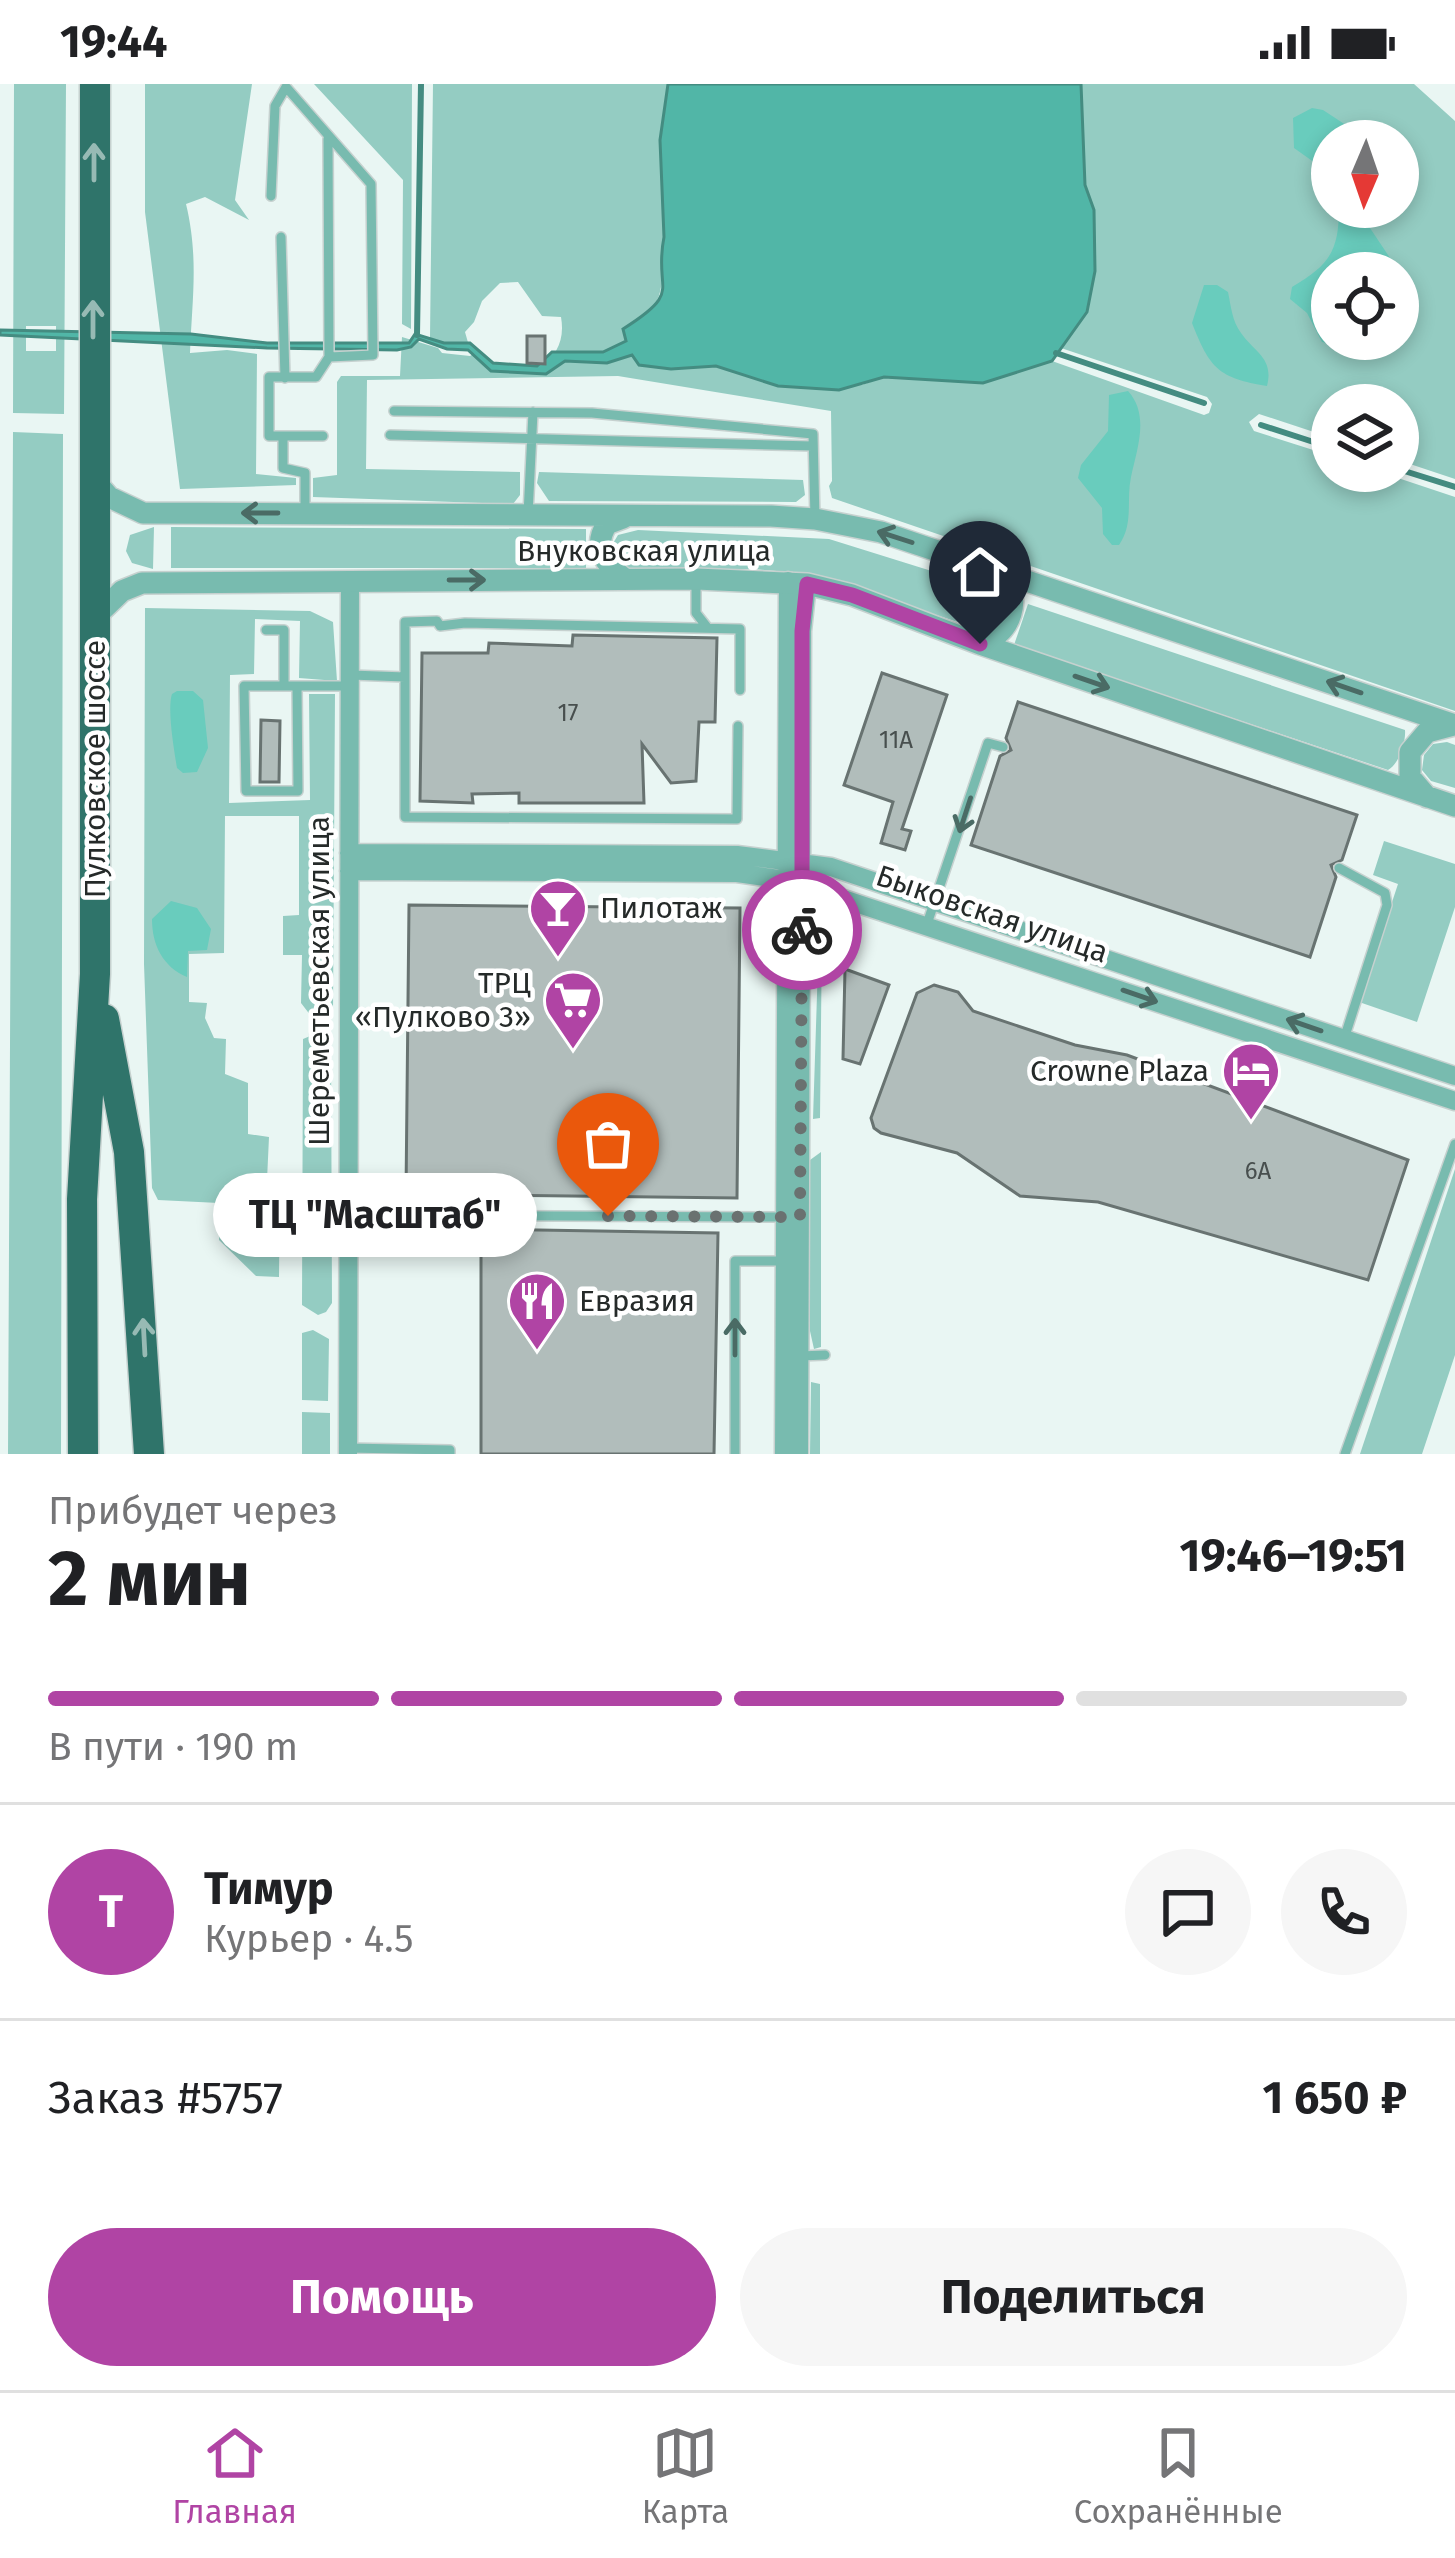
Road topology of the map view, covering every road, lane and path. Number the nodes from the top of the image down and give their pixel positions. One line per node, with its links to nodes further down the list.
1 (94, 84): 14 (highway, Пулковское шоссе, one-way to 1)
2 (328, 139): 3 (lane); 5 (lane); 5 (lane)
3 (271, 196)
4 (281, 237): 6 (lane)
5 (329, 357): 6 (lane)
6 (285, 378): 10 (lane)
7 (394, 411): 8 (lane)
8 (533, 412): 12 (lane); 13 (lane)
9 (390, 435): 12 (lane)
10 (283, 436): 11 (lane); 15 (lane)
11 (323, 436)
12 (531, 436): 13 (lane); 16 (lane)
13 (813, 446): 18 (lane)
14 (93, 479): 15 (street, Внуковская улица, one-way to 14); 24 (highway, Пулковское шоссе)
15 (304, 513): 16 (street, Внуковская улица)
16 (528, 516): 17 (street, Внуковская улица)
17 (629, 516): 18 (street, Внуковская улица); 20 (street)
18 (815, 518): 19 (street, Внуковская улица, one-way to 18)
19 (1001, 572): 27 (street); 33 (street, Внуковская улица, one-way to 19)
20 (625, 579): 21 (street, Внуковская улица); 22 (street, Внуковская улица, one-way to 20)
21 (696, 579): 23 (street, Внуковская улица); 25 (lane)
22 (350, 581): 24 (street, Внуковская улица); 29 (street, Шереметьевская улица)
23 (797, 582): 27 (street, Внуковская улица); 38 (street)
24 (95, 617): 44 (highway, Пулковское шоссе)
25 (707, 627): 28 (lane); 32 (lane)
26 (266, 630): 30 (lane)
27 (980, 644): 36 (street, Внуковская улица, one-way to 36)
28 (405, 677): 29 (lane); 34 (lane)
29 (350, 681): 31 (lane); 39 (street, Шереметьевская улица)
30 (284, 686): 31 (lane); 31 (lane)
31 (297, 686)
32 (740, 690)
33 (1455, 725): 36 (street)
34 (738, 726)
35 (1003, 747): 42 (lane, one-way to 42)
36 (1427, 797): 37 (street, Внуковская улица)
37 (1455, 806)
38 (794, 860): 39 (street, Быковская улица); 41 (street); 42 (street, Быковская улица)
39 (349, 862): 41 (street, Быковская улица); 49 (street, Шереметьевская улица)
40 (1339, 868): 45 (lane)
41 (794, 882): 43 (street, Быковская улица); 50 (street)
42 (934, 901): 43 (lane); 45 (street, Быковская улица, one-way to 42)
43 (927, 924): 47 (street, Быковская улица, one-way to 47)
44 (95, 974): 56 (highway, Пулковское шоссе); 57 (highway, one-way to 44)
45 (1344, 1039): 46 (street, Быковская улица)
46 (1453, 1070): 47 (street)
47 (1449, 1099)
48 (1455, 1144): 62 (lane)
49 (349, 1215): 50 (lane); 54 (street, Шереметьевская улица)
50 (792, 1217): 51 (street); 52 (street)
51 (785, 1261): 59 (lane, one-way to 51); 60 (street)
52 (800, 1355): 53 (lane); 61 (street)
53 (825, 1355)
54 (348, 1451): 55 (lane)
55 (396, 1451): 58 (lane)
56 (83, 1454)
57 (149, 1454)
58 (450, 1454)
59 (735, 1454)
60 (784, 1454)
61 (799, 1454)
62 (1345, 1454)

